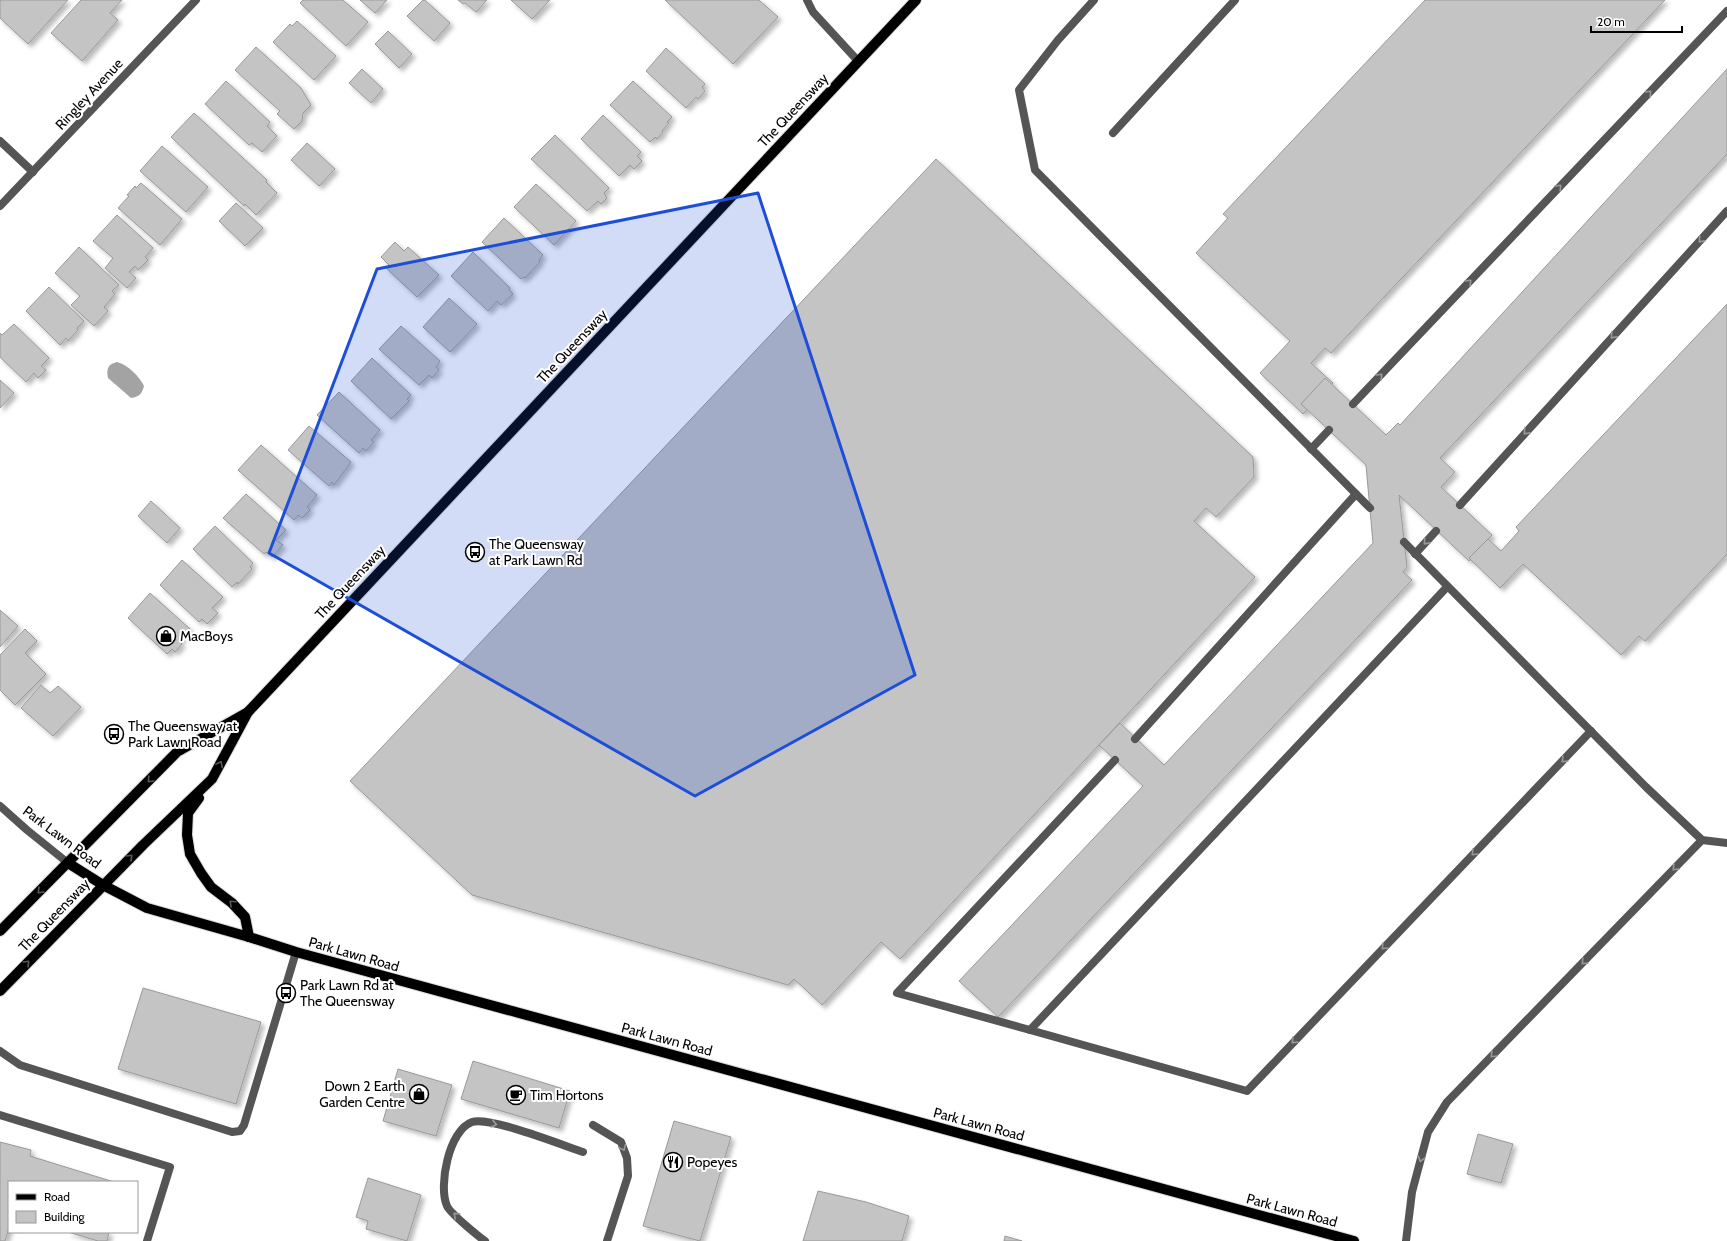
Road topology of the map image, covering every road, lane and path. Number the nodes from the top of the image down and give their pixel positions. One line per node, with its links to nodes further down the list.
1 (196, 0): 10 (street, Ringley Avenue)
2 (807, 0): 7 (street)
3 (916, 0): 7 (main road, The Queensway)
4 (1094, 0): 15 (street)
5 (1235, 0): 8 (street)
6 (1727, 11): 13 (street, one-way to 6)
7 (858, 61): 23 (main road, The Queensway)
8 (1112, 133)
9 (0, 141): 10 (street)
10 (33, 172): 11 (street, Ringley Avenue)
11 (0, 206)
12 (1727, 211): 17 (street, one-way to 17)
13 (1353, 404)
14 (1329, 430): 15 (street)
15 (1311, 449): 16 (street)
16 (1356, 494): 18 (street); 25 (street)
17 (1460, 505)
18 (1370, 508)
19 (1436, 531): 21 (street, one-way to 21)
20 (1404, 542): 21 (street)
21 (1415, 554): 22 (street)
22 (1447, 587): 24 (street); 37 (street)
23 (248, 712): 27 (main road, The Queensway, one-way to 23); 31 (main road, The Queensway, one-way to 31)
24 (1591, 731): 29 (street); 37 (street, one-way to 37)
25 (1135, 739)
26 (1115, 760): 37 (street)
27 (212, 780): 32 (main road, The Queensway, one-way to 27); 34 (main road, one-way to 27)
28 (0, 806): 31 (street, Park Lawn Road)
29 (1702, 840): 30 (street); 46 (street, one-way to 46)
30 (1727, 843)
31 (68, 863): 32 (main road, Park Lawn Road); 33 (main road, The Queensway, one-way to 33)
32 (103, 885): 34 (main road, Park Lawn Road); 36 (main road, The Queensway, one-way to 32)
33 (0, 931)
34 (249, 936): 35 (main road, Park Lawn Road)
35 (296, 952): 38 (street); 45 (main road, Park Lawn Road)
36 (0, 991)
37 (1030, 1030)
38 (0, 1051)
39 (0, 1115): 42 (street)
40 (593, 1125): 44 (street, one-way to 44)
41 (583, 1152): 43 (street, one-way to 41)
42 (146, 1241)
43 (485, 1241)
44 (607, 1241)
45 (1354, 1241)
46 (1406, 1241)

